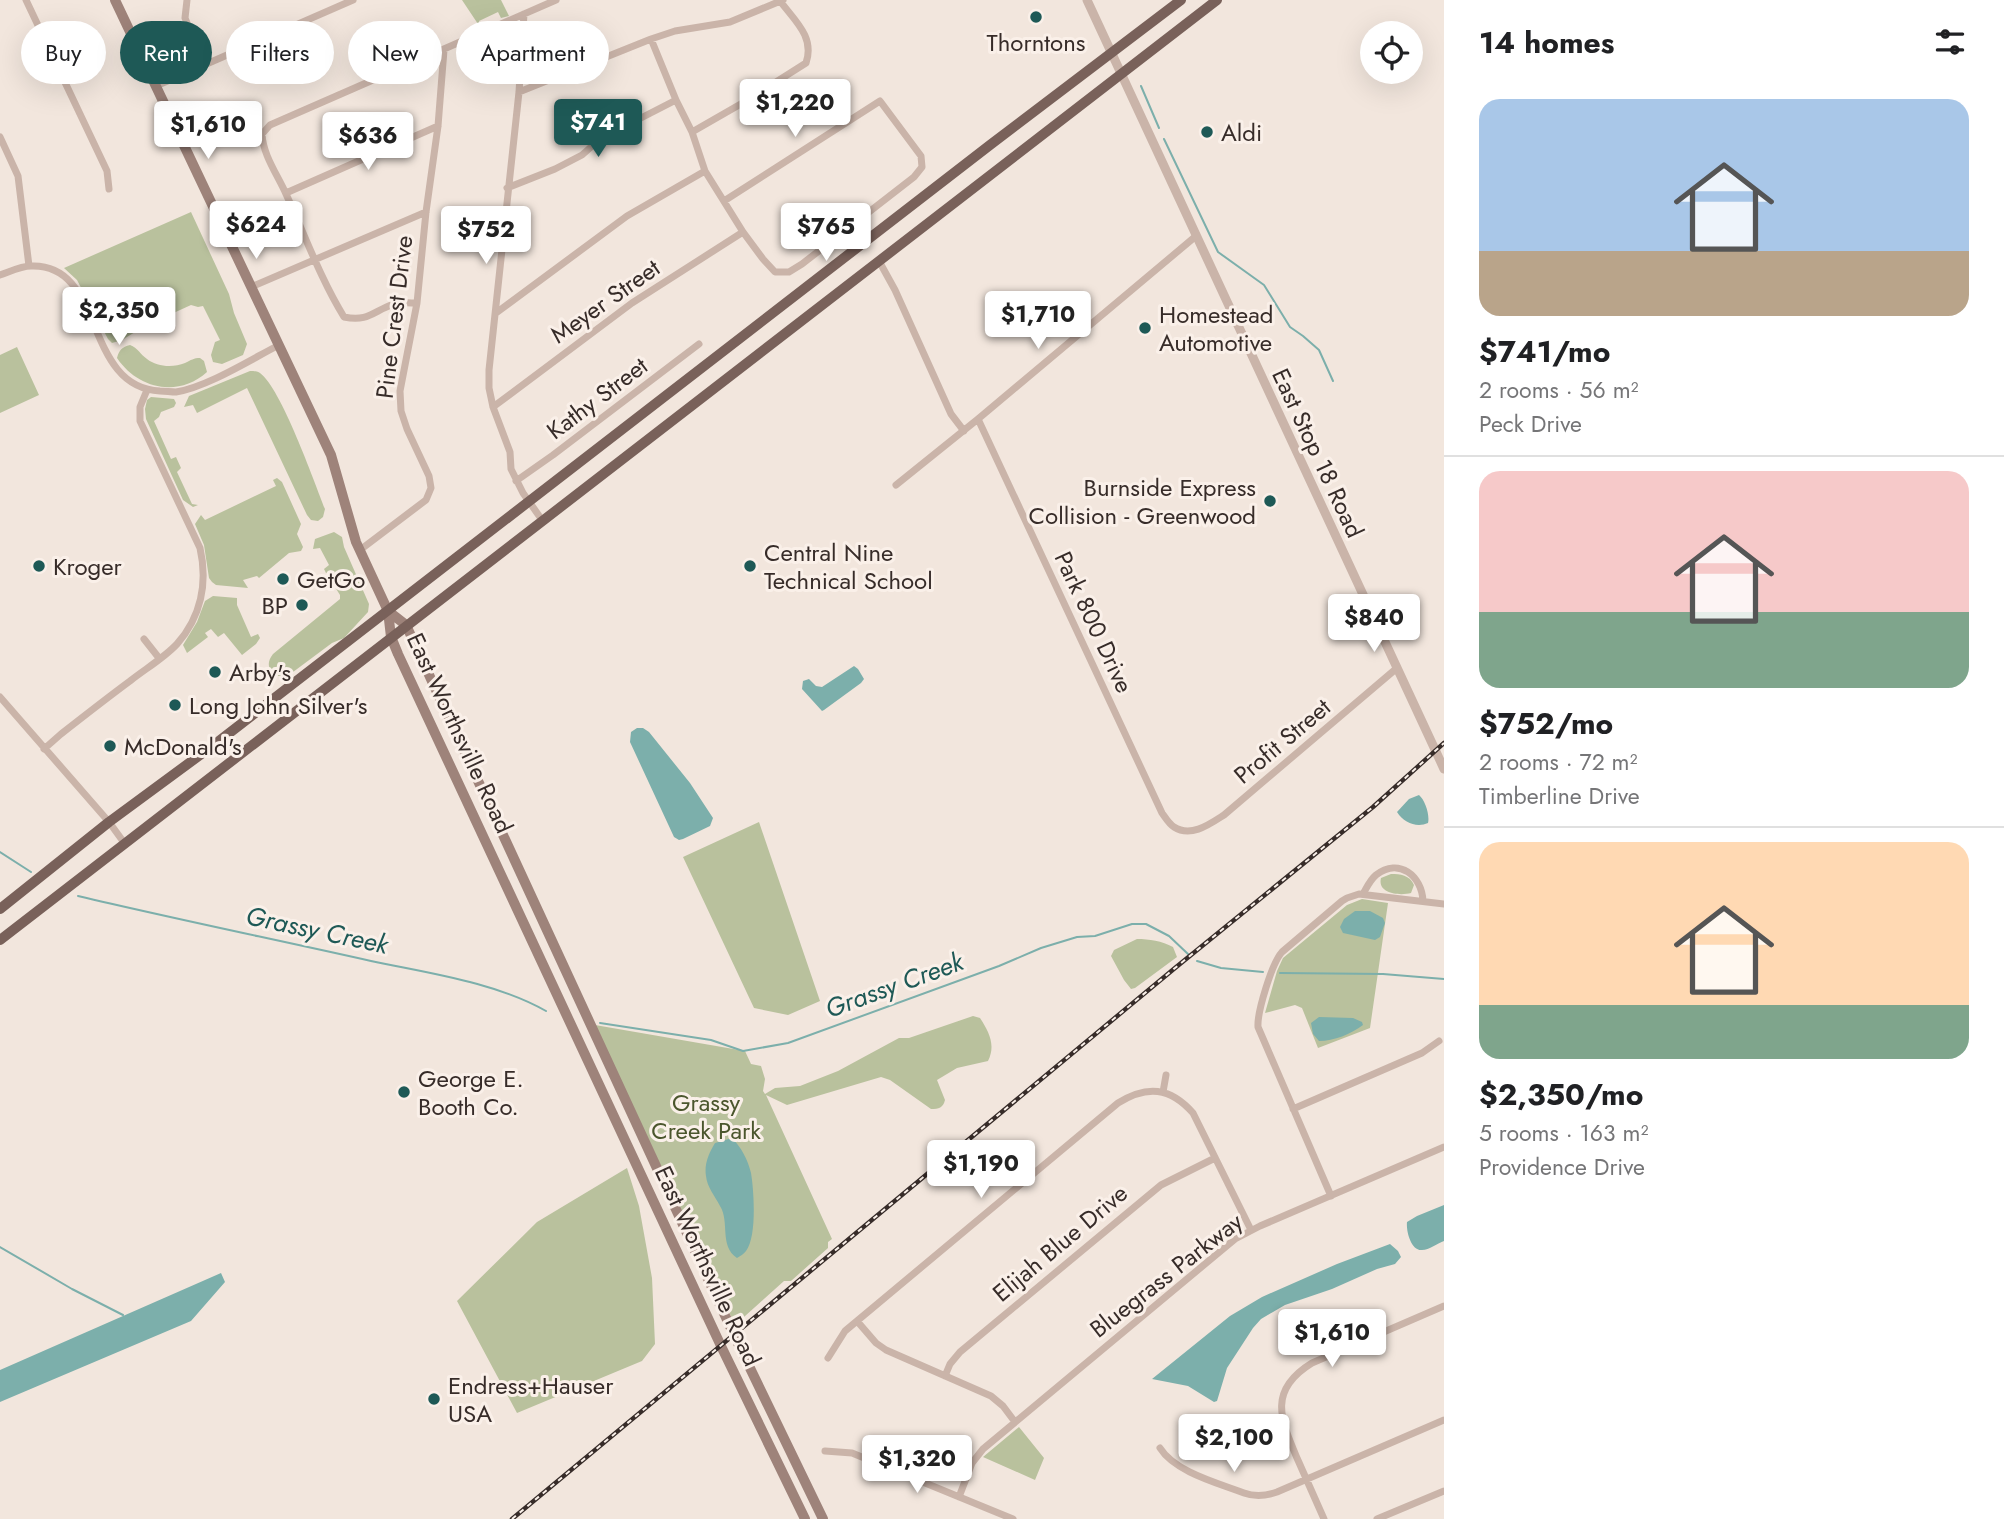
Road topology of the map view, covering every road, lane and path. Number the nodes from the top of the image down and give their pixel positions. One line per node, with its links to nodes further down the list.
1 (26, 0): 26 (street)
2 (115, 0): 18 (main road)
3 (187, 0): 11 (street)
4 (353, 0): 15 (street)
5 (556, 0): 10 (street)
6 (1087, 0): 14 (street, East Stop 18 Road)
7 (1181, 0): 14 (main road)
8 (1217, 0): 16 (main road)
9 (781, 1): 12 (street); 22 (street)
10 (524, 14): 13 (street); 19 (street)
11 (187, 21)
12 (651, 39): 19 (street); 20 (street)
13 (444, 50): 21 (street, Pine Crest Drive); 27 (street)
14 (1112, 52): 16 (street, East Stop 18 Road); 47 (main road)
15 (212, 61)
16 (1122, 73): 31 (street, East Stop 18 Road); 33 (main road)
17 (160, 84): 18 (street)
18 (156, 86): 36 (main road)
19 (519, 92): 25 (street)
20 (676, 100): 22 (street); 25 (street)
21 (438, 126): 27 (street); 29 (street, Pine Crest Drive)
22 (692, 132): 24 (street)
23 (0, 137): 34 (street)
24 (705, 171): 28 (street); 38 (street)
25 (507, 188): 38 (street)
26 (109, 189)
27 (286, 193): 32 (street)
28 (724, 201): 30 (street); 30 (street)
29 (426, 212): 32 (street); 37 (street, Pine Crest Drive)
30 (743, 232): 42 (street, Meyer Street)
31 (1196, 236): 43 (street); 55 (street, East Stop 18 Road)
32 (315, 258): 36 (street); 37 (street)
33 (879, 261): 44 (street); 48 (main road)
34 (29, 265): 35 (street); 41 (street)
35 (0, 275)
36 (251, 287): 40 (main road)
37 (417, 303): 49 (street, Pine Crest Drive)
38 (496, 313): 42 (street)
39 (699, 344): 45 (street, Kathy Street)
40 (279, 345): 41 (street); 49 (main road)
41 (147, 390): 54 (street)
42 (493, 407): 45 (street)
43 (978, 419): 44 (street); 60 (street, Park 800 Drive)
44 (964, 431): 46 (street)
45 (516, 481): 47 (street)
46 (896, 485)
47 (529, 501): 48 (street); 50 (main road)
48 (542, 520): 51 (main road)
49 (360, 550): 50 (main road)
50 (388, 611): 51 (main road, East Worthsville Road); 52 (main road, East Worthsville Road); 59 (main road)
51 (406, 625): 52 (main road); 87 (main road, East Worthsville Road)
52 (391, 637): 61 (main road); 86 (main road, East Worthsville Road)
53 (144, 639): 54 (street)
54 (159, 658): 57 (street)
55 (1397, 668): 58 (street, East Stop 18 Road); 60 (street, Profit Street)
56 (0, 697): 57 (street)
57 (44, 749): 59 (street)
58 (1444, 769)
59 (109, 822): 61 (street); 65 (main road)
60 (1186, 831)
61 (125, 844): 66 (main road)
62 (1363, 894): 63 (street); 63 (street); 70 (street)
63 (1423, 901): 64 (street)
64 (1444, 904)
65 (0, 909)
66 (0, 940)
67 (1439, 1041): 70 (street)
68 (1166, 1075): 69 (street)
69 (1163, 1092): 72 (street); 76 (street)
70 (1293, 1109): 73 (street)
71 (1444, 1147): 73 (street, Bluegrass Parkway)
72 (1215, 1158): 74 (street); 78 (street, Elijah Blue Drive)
73 (1331, 1196): 74 (street, Bluegrass Parkway)
74 (1251, 1230): 80 (street, Bluegrass Parkway)
75 (1444, 1306): 83 (street)
76 (857, 1321): 77 (street); 78 (street)
77 (828, 1358)
78 (945, 1376): 80 (street)
79 (1444, 1419): 83 (street)
80 (1015, 1422): 85 (street, Bluegrass Parkway)
81 (1160, 1448): 83 (street)
82 (825, 1451): 85 (street)
83 (1306, 1479): 89 (street)
84 (1444, 1491): 90 (street)
85 (958, 1497): 88 (street)
86 (805, 1519)
87 (823, 1519)
88 (1013, 1519)
89 (1324, 1519)
90 (1377, 1519)

